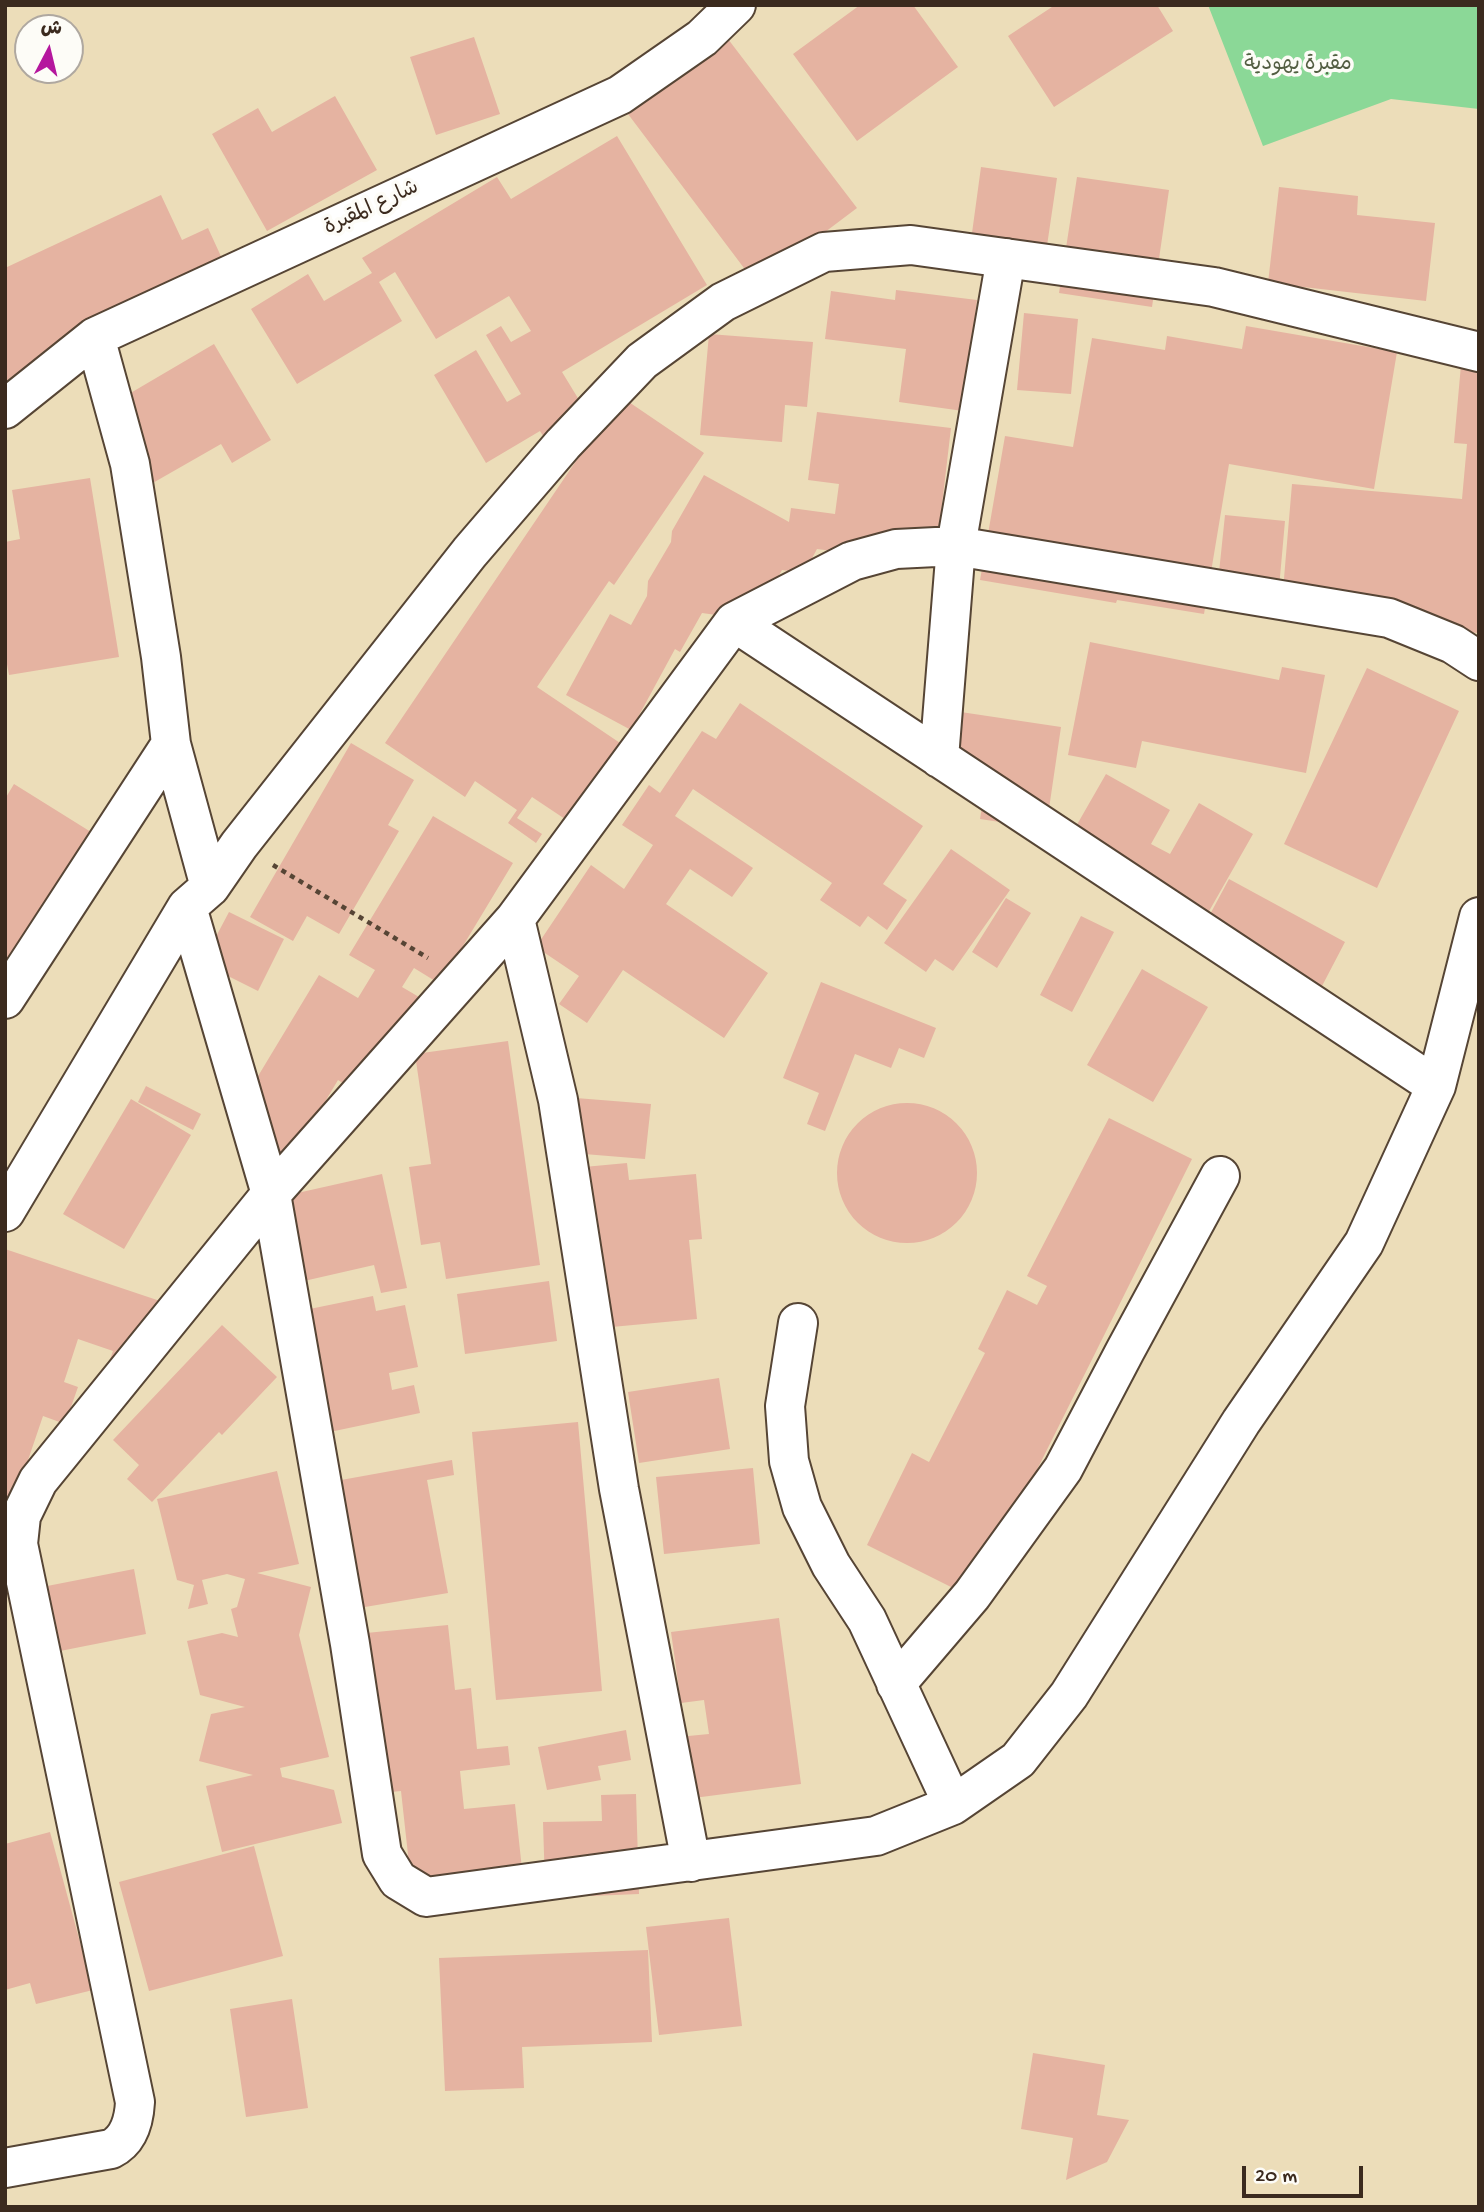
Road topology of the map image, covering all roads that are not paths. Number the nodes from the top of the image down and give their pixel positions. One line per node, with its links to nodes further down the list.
1 (736, 5): 3 (street, شارع المقبرة)
2 (1006, 258): 4 (street); 6 (street); 11 (street)
3 (95, 337): 5 (street, شارع المقبرة); 9 (street)
4 (1479, 352)
5 (5, 409)
6 (956, 546): 7 (street); 8 (street); 10 (street)
7 (734, 622): 10 (street); 13 (street)
8 (1479, 661)
9 (171, 744): 11 (street); 14 (street)
10 (939, 758): 15 (street)
11 (199, 897): 17 (street); 18 (street)
12 (1479, 917): 15 (street)
13 (516, 919): 17 (street); 22 (street)
14 (5, 999)
15 (1436, 1086): 21 (street)
16 (1220, 1176): 20 (street)
17 (271, 1194): 22 (street); 23 (street)
18 (5, 1212)
19 (798, 1323): 20 (street)
20 (896, 1684): 21 (street)
21 (953, 1805): 22 (street)
22 (691, 1862)
23 (5, 2168)

